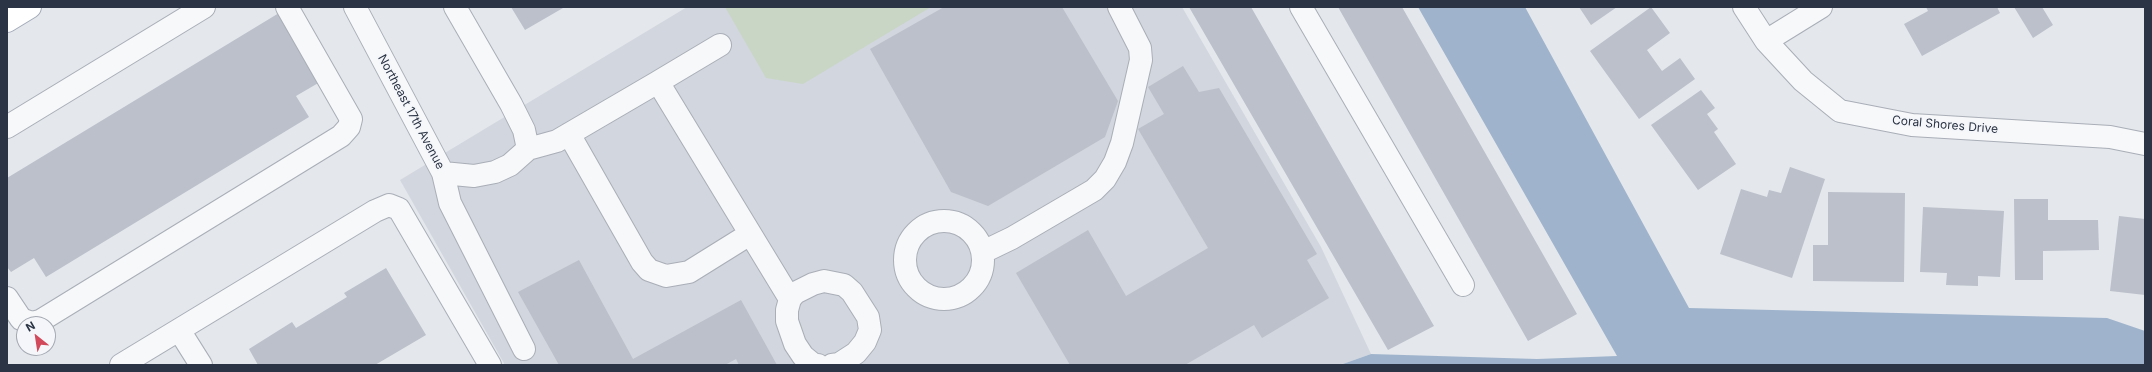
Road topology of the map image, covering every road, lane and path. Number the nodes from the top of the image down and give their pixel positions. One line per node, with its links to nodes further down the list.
1 (30, 7): 10 (main road)
2 (204, 7): 14 (street)
3 (287, 7): 22 (street)
4 (354, 7): 18 (street, Northeast 17th Avenue)
5 (455, 7): 17 (street)
6 (1120, 7): 20 (street)
7 (1301, 7): 21 (street)
8 (1744, 7): 11 (street, Coral Shores Drive)
9 (1821, 7): 11 (street)
10 (7, 21)
11 (1766, 41): 16 (street, Coral Shores Drive)
12 (720, 46): 13 (street)
13 (658, 82): 15 (street); 19 (street)
14 (7, 127)
15 (568, 134): 17 (street); 19 (street)
16 (2145, 144)
17 (528, 149): 18 (street)
18 (444, 173): 25 (street, Northeast 17th Avenue)
19 (750, 234): 23 (street)
20 (983, 252)
21 (1463, 285)
22 (7, 298)
23 (790, 299): 29 (street); 30 (street)
24 (179, 330): 26 (street); 27 (street); 28 (street)
25 (524, 349)
26 (121, 365)
27 (201, 365)
28 (490, 365)
29 (818, 365)
30 (832, 365)

